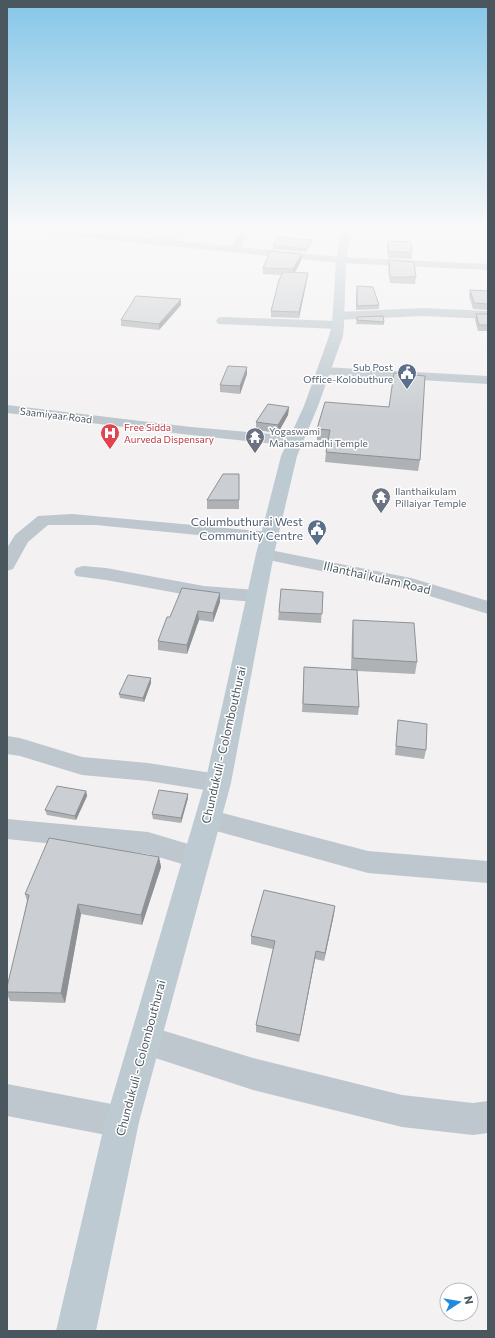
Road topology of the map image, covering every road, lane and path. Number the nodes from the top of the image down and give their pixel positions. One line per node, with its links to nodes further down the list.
1 (339, 291): 3 (main road, Chundukuli - Colombouthurai)
2 (488, 314): 3 (street)
3 (338, 320): 4 (street); 5 (main road, Chundukuli - Colombouthurai)
4 (222, 321)
5 (324, 371): 6 (street); 8 (main road, Chundukuli - Colombouthurai)
6 (488, 380)
7 (7, 409): 8 (street, Saamiyaar Road)
8 (295, 441): 9 (main road, Chundukuli - Colombouthurai)
9 (268, 545): 10 (street, Illanthai kulam Road); 12 (main road, Chundukuli - Colombouthurai); 13 (street, Illanthai kulam Road)
10 (7, 565)
11 (83, 572): 12 (street)
12 (256, 596): 15 (main road, Chundukuli - Colombouthurai)
13 (488, 608)
14 (7, 745): 15 (street)
15 (218, 783): 16 (main road, Chundukuli - Colombouthurai)
16 (208, 819): 18 (main road, Chundukuli - Colombouthurai); 19 (street)
17 (7, 828): 18 (street)
18 (196, 857): 20 (main road, Chundukuli - Colombouthurai)
19 (488, 872)
20 (145, 1040): 22 (street); 23 (main road, Chundukuli - Colombouthurai)
21 (7, 1100): 23 (street)
22 (488, 1117)
23 (122, 1122): 24 (main road, Chundukuli - Colombouthurai)
24 (76, 1331)

